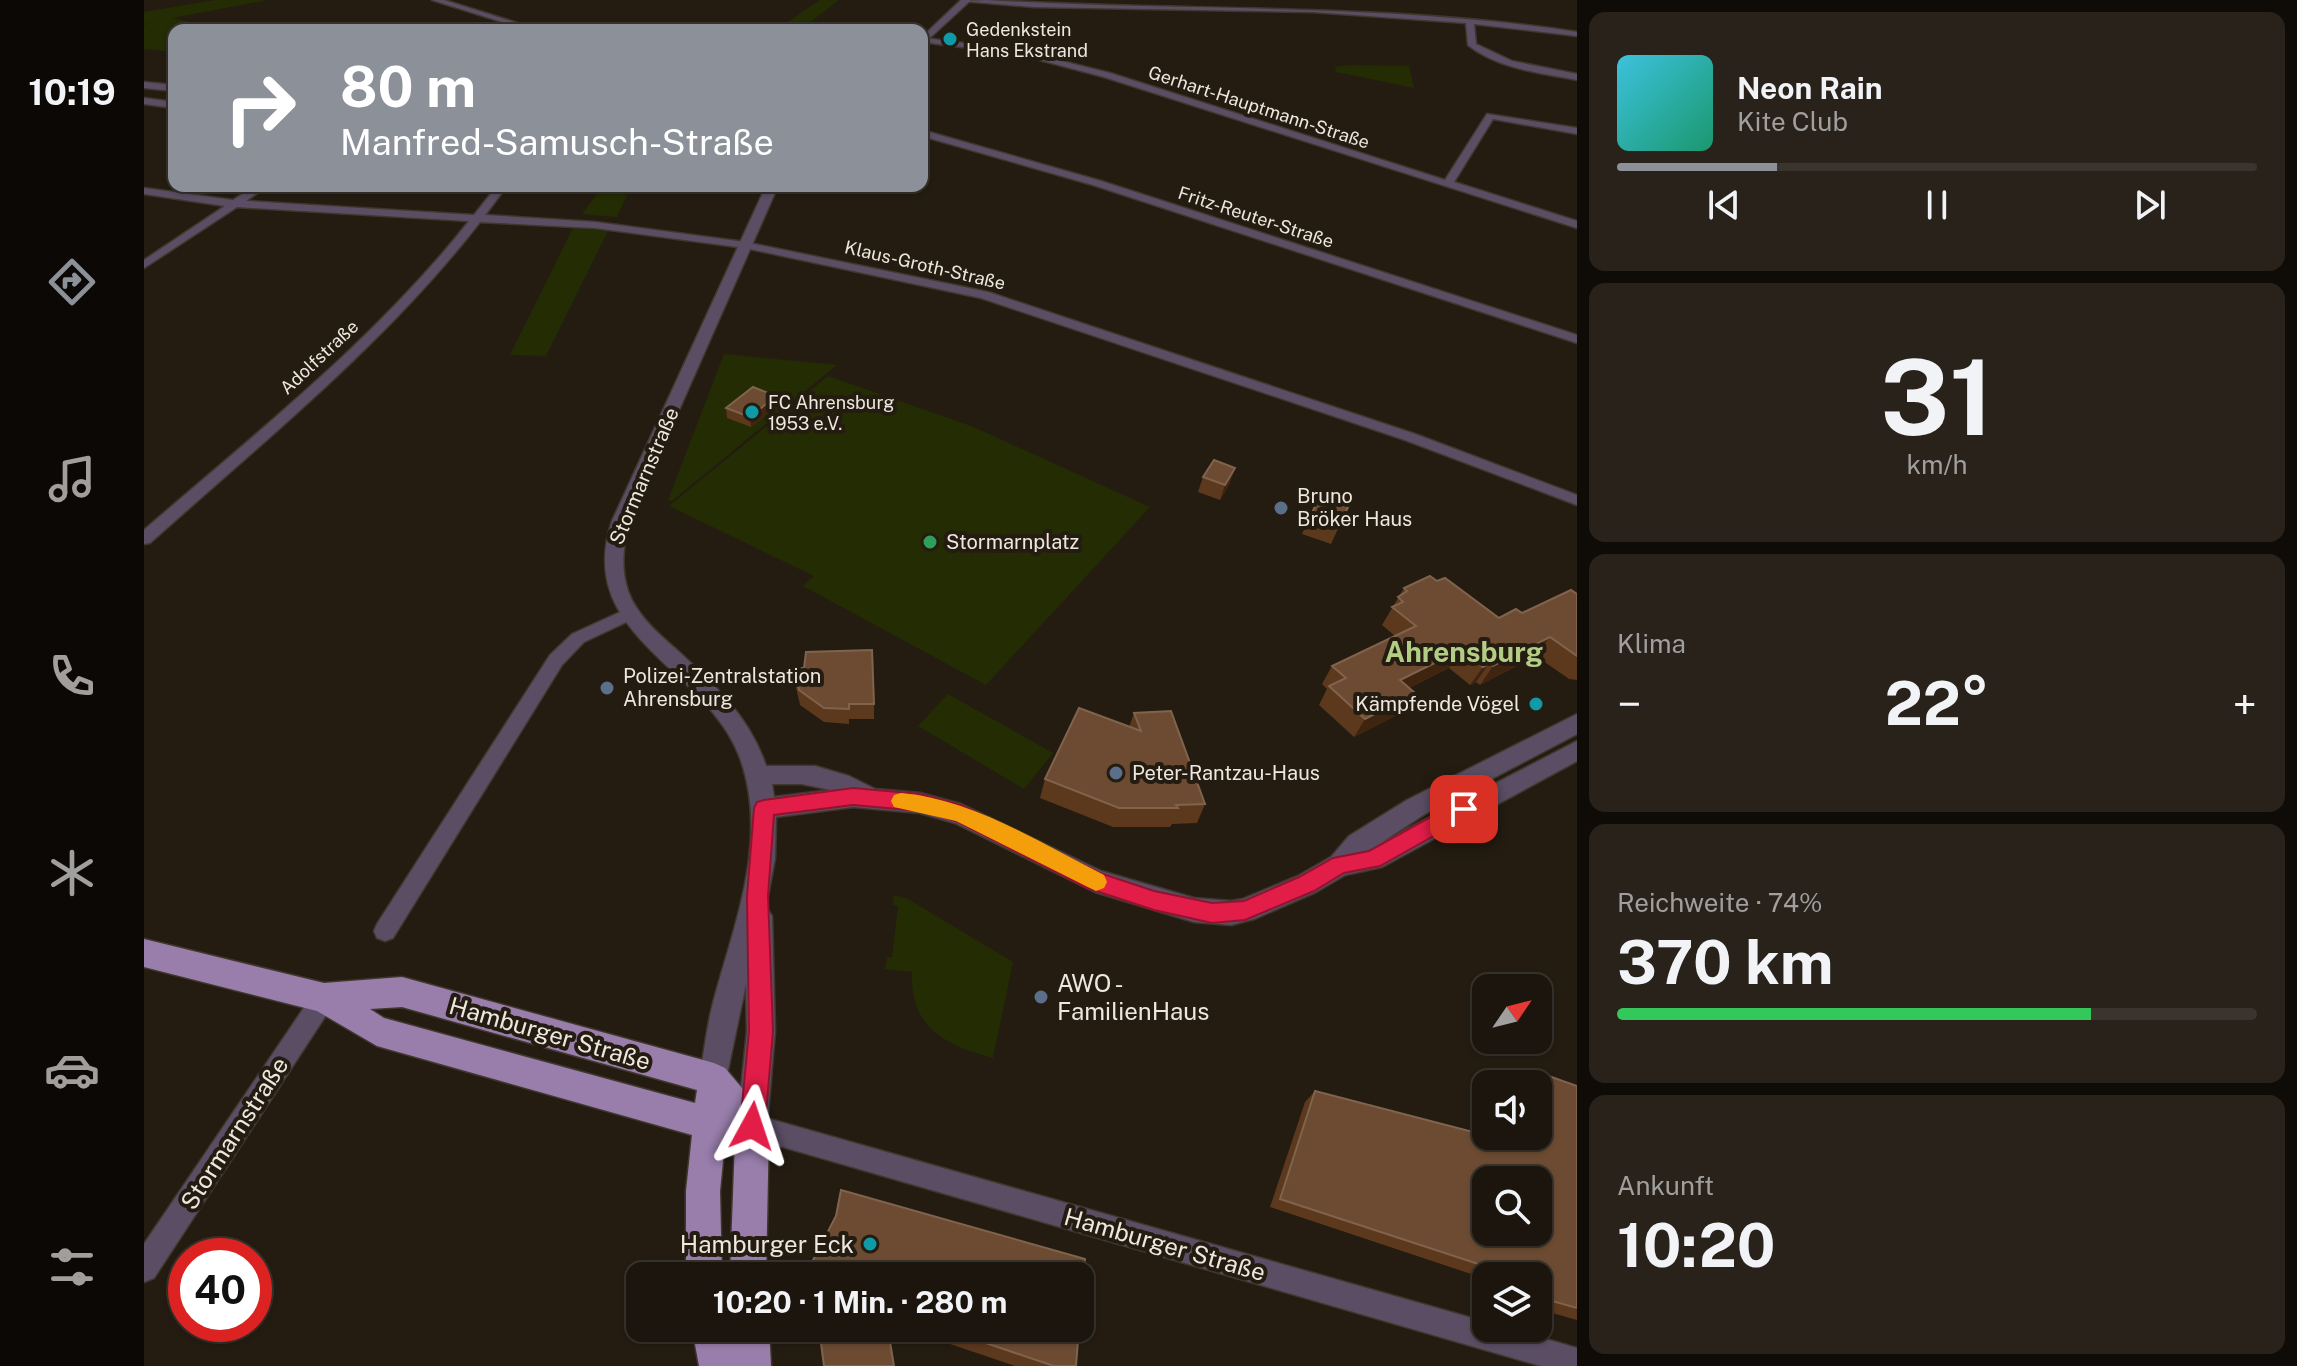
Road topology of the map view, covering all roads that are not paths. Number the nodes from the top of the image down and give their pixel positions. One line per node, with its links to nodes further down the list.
1 (436, 0): 4 (street)
2 (966, 0): 3 (street); 6 (street)
3 (1470, 22): 5 (street); 8 (street)
4 (517, 24)
5 (1577, 34)
6 (928, 37)
7 (928, 41): 15 (street, Gerhart-Hauptmann-Straße)
8 (1577, 77)
9 (144, 85): 10 (street)
10 (168, 87)
11 (144, 101): 12 (street)
12 (168, 104)
13 (1577, 131): 15 (street)
14 (928, 135): 25 (street, Fritz-Reuter-Straße)
15 (1447, 185): 22 (street, Gerhart-Hauptmann-Straße)
16 (144, 191): 20 (street, Klaus-Groth-Straße)
17 (253, 192): 20 (street)
18 (497, 192): 21 (street, Adolfstraße)
19 (769, 192): 23 (street, Stormarnstraße)
20 (236, 204): 21 (street, Klaus-Groth-Straße); 24 (street)
21 (475, 220): 23 (street, Klaus-Groth-Straße); 27 (street, Adolfstraße)
22 (1577, 225)
23 (745, 245): 26 (street, Klaus-Groth-Straße); 28 (street, Stormarnstraße)
24 (144, 265)
25 (1577, 339)
26 (1577, 500)
27 (144, 539)
28 (629, 614): 31 (street); 36 (street)
29 (1577, 723): 34 (street)
30 (1577, 750): 34 (street)
31 (760, 776): 32 (street); 33 (street)
32 (870, 798): 33 (street); 34 (street)
33 (764, 808): 35 (street)
34 (1340, 865)
35 (758, 896): 39 (street); 41 (street)
36 (385, 931)
37 (144, 953): 38 (main road, Hamburger Straße)
38 (324, 998): 39 (main road, Hamburger Straße); 40 (main road, Hamburger Straße); 44 (street, Stormarnstraße)
39 (714, 1079): 40 (main road); 41 (main road)
40 (708, 1123): 41 (main road, Hamburger Straße); 42 (main road)
41 (752, 1126): 43 (main road); 47 (street, Hamburger Straße)
42 (704, 1262)
43 (748, 1262)
44 (144, 1268)
45 (714, 1342): 48 (main road)
46 (751, 1342): 49 (main road)
47 (1577, 1362)
48 (718, 1366)
49 (752, 1366)

